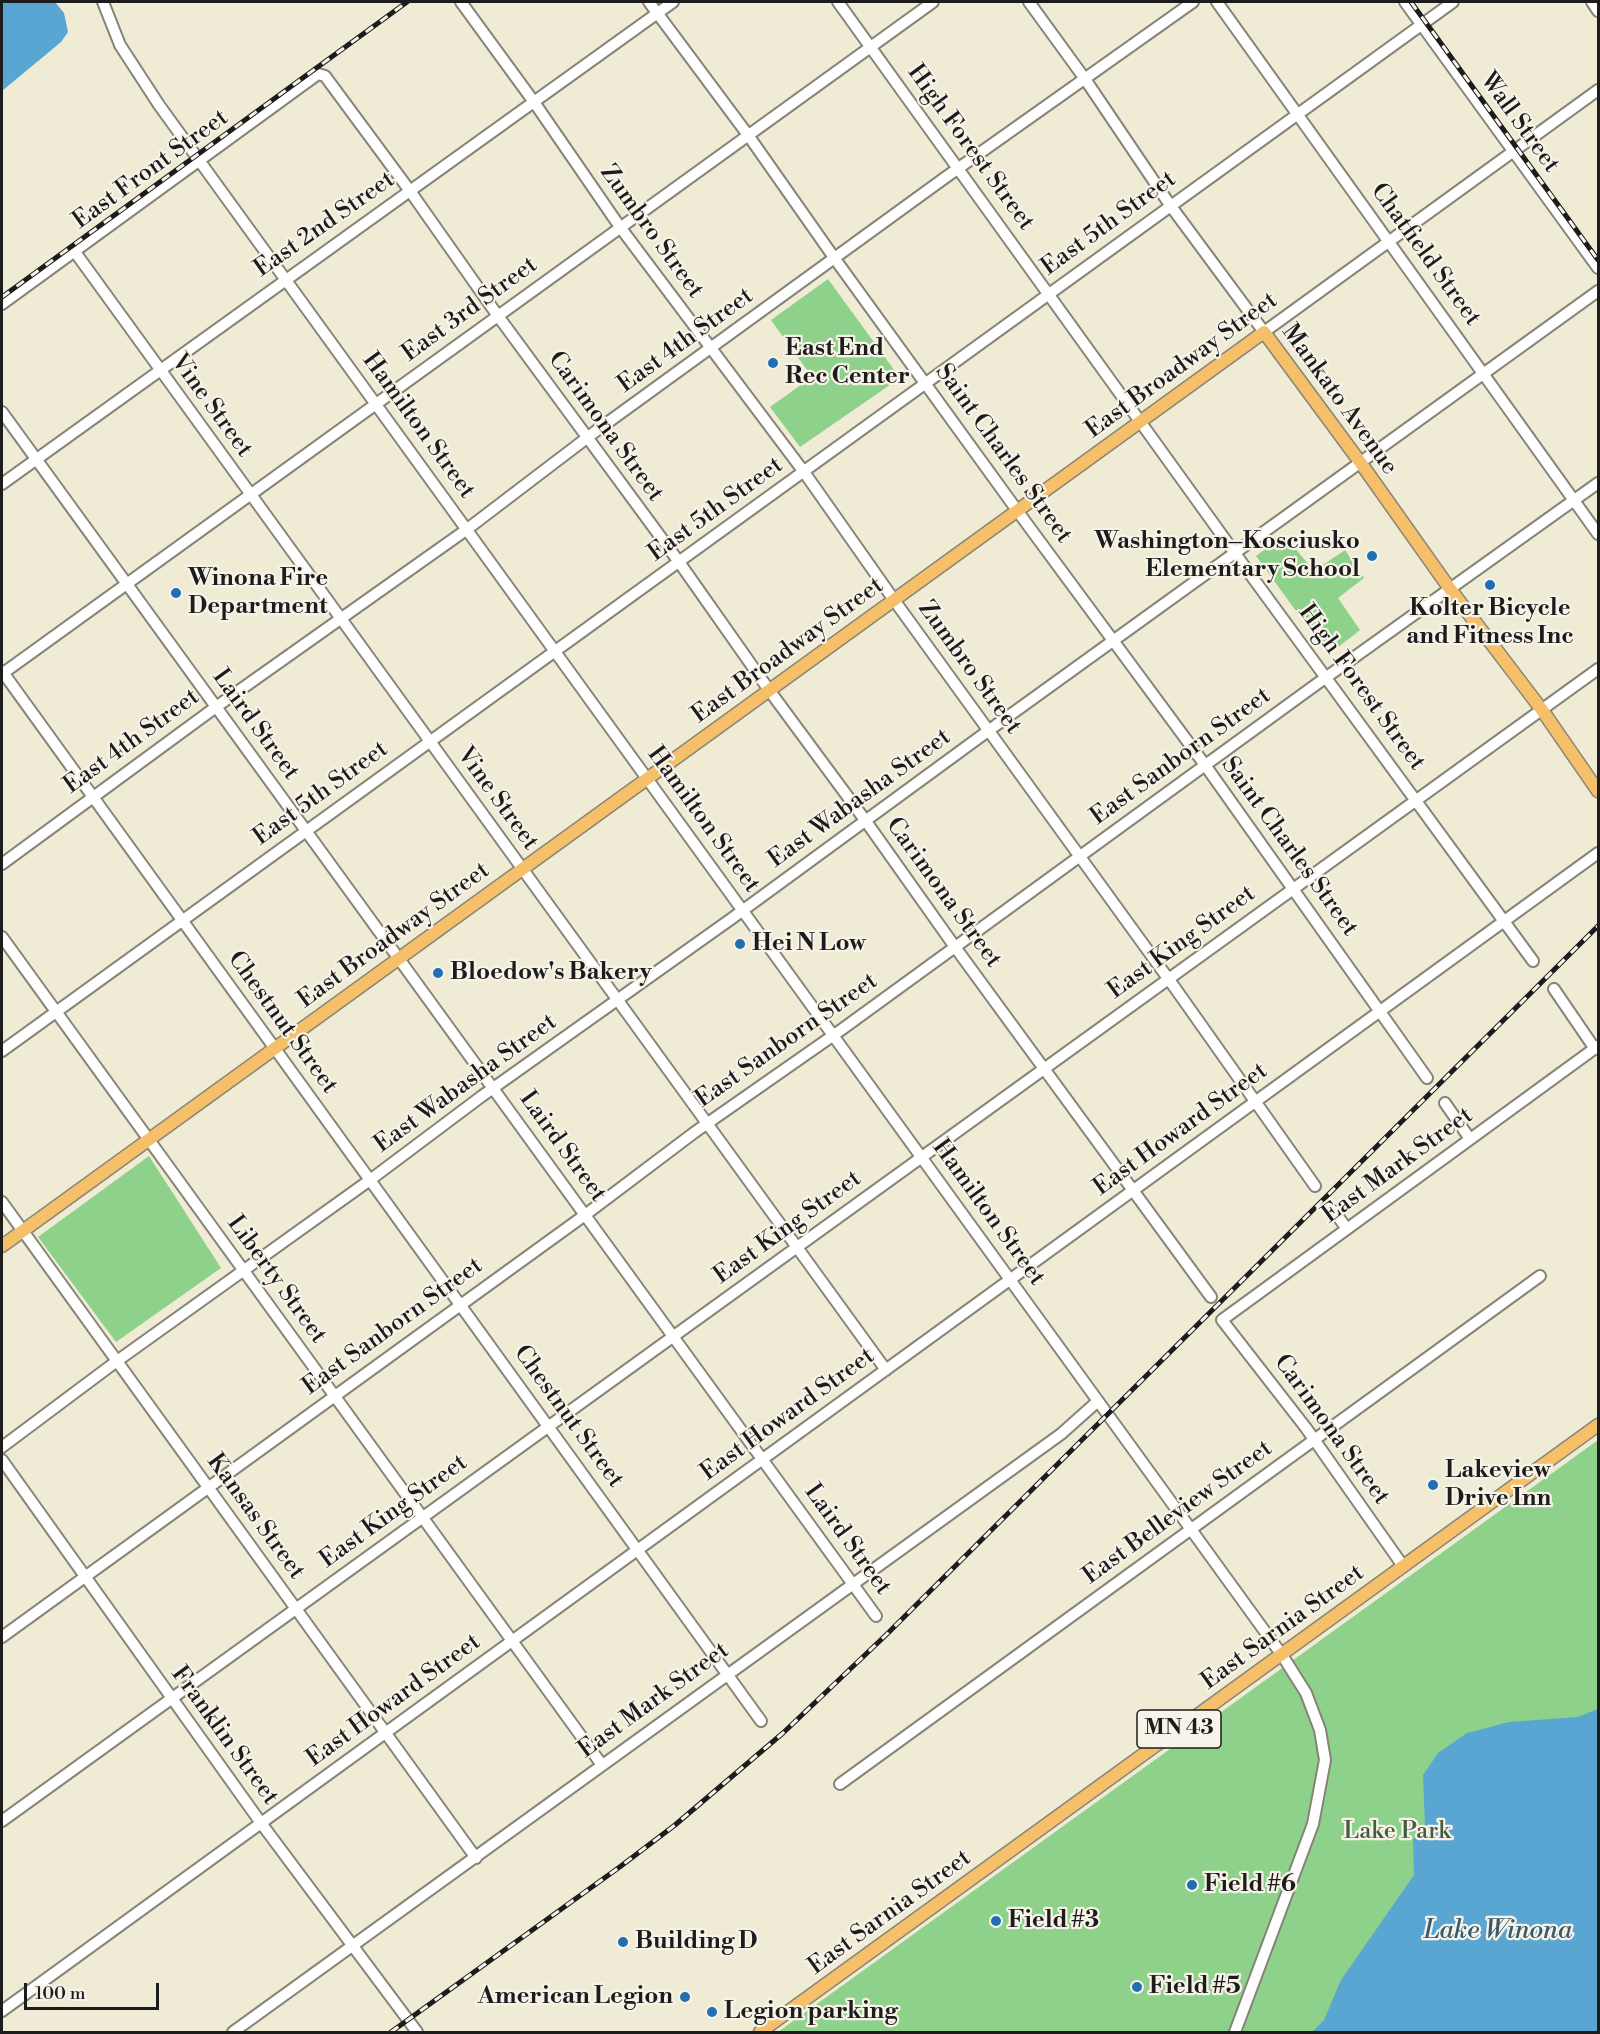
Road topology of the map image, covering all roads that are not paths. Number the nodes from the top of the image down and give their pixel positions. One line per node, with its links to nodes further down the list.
1 (103, 2): 24 (street, Hamilton Street)
2 (461, 2): 20 (street, Zumbro Street)
3 (649, 2): 14 (street, Saint Charles Street)
4 (673, 2): 14 (street, East 2nd Street)
5 (838, 2): 16 (street, High Forest Street)
6 (933, 2): 16 (street, East 3rd Street)
7 (1029, 2): 18 (street, Mankato Avenue)
8 (1193, 2): 18 (street, East 4th Street)
9 (1217, 2): 21 (street, Chatfield Street)
10 (1405, 2): 15 (street, Wall Street)
11 (1453, 2): 15 (street, East 5th Street)
12 (1592, 2): 13 (street)
13 (1599, 11)
14 (657, 13): 20 (street, East 2nd Street); 22 (street, Saint Charles Street)
15 (1422, 25): 21 (street, East 5th Street); 23 (street, Wall Street)
16 (871, 46): 22 (street, East 3rd Street); 25 (street, High Forest Street)
17 (326, 76): 24 (street, East Front Street); 26 (street, Carimona Street)
18 (1085, 79): 25 (street, East 4th Street); 27 (street, Mankato Avenue)
19 (1599, 90): 23 (street, East Broadway Street)
20 (534, 102): 26 (street, East 2nd Street); 28 (street, Zumbro Street)
21 (1298, 115): 27 (street, East 5th Street); 29 (street, Chatfield Street)
22 (748, 135): 28 (street, East 3rd Street); 31 (street, Saint Charles Street)
23 (1514, 152): 29 (street, East Broadway Street); 32 (street, Wall Street)
24 (199, 160): 30 (street, East Front Street); 33 (street, Hamilton Street)
25 (959, 168): 31 (street, East 4th Street); 35 (street, High Forest Street)
26 (410, 191): 33 (street, East 2nd Street); 37 (street, Carimona Street)
27 (1170, 205): 35 (street, East 5th Street); 38 (street, Mankato Avenue)
28 (620, 227): 37 (street, East 3rd Street); 39 (street, Zumbro Street)
29 (1389, 242): 38 (street, East Broadway Street); 41 (street, Chatfield Street)
30 (75, 252): 36 (street, East Front Street); 40 (street, Vine Street)
31 (835, 259): 39 (street, East 4th Street); 42 (street, Saint Charles Street)
32 (1599, 268)
33 (285, 279): 40 (street, East 2nd Street); 43 (street, Hamilton Street)
34 (1599, 291): 41 (street, East Wabasha Street)
35 (1049, 293): 42 (street, East 5th Street); 45 (street, High Forest Street)
36 (2, 304)
37 (498, 316): 43 (street, East 3rd Street); 46 (street, Carimona Street)
38 (1264, 332): 45 (main road, East Broadway Street); 48 (main road, Mankato Avenue)
39 (711, 349): 46 (street, East 4th Street); 49 (street, Zumbro Street)
40 (159, 370): 47 (street, East 2nd Street); 52 (street, Vine Street)
41 (1484, 372): 48 (street, East Wabasha Street); 53 (street, Chatfield Street)
42 (926, 383): 49 (street, East 5th Street); 54 (street, Saint Charles Street)
43 (376, 404): 52 (street, East 3rd Street); 55 (street, Hamilton Street)
44 (2, 412): 47 (street, Laird Street)
45 (1141, 421): 54 (main road, East Broadway Street); 57 (street, High Forest Street)
46 (588, 439): 55 (street, East 4th Street); 58 (street, Carimona Street)
47 (36, 459): 51 (street, East 2nd Street); 59 (street, Laird Street)
48 (1360, 462): 57 (street, East Wabasha Street); 60 (main road, Mankato Avenue)
49 (804, 472): 58 (street, East 5th Street); 61 (street, Zumbro Street)
50 (1599, 483): 53 (street, East Sanborn Street)
51 (2, 484)
52 (250, 494): 59 (street, East 3rd Street); 62 (street, Vine Street)
53 (1574, 501): 56 (street, Chatfield Street); 60 (street, East Sanborn Street)
54 (1017, 511): 61 (main road, East Broadway Street); 63 (street, Saint Charles Street)
55 (466, 530): 62 (street, East 4th Street); 64 (street, Hamilton Street)
56 (1599, 534)
57 (1235, 552): 63 (street, East Wabasha Street); 67 (street, High Forest Street)
58 (679, 562): 64 (street, East 5th Street); 68 (street, Carimona Street)
59 (127, 584): 66 (street, East 3rd Street); 69 (street, Laird Street)
60 (1450, 589): 67 (street, East Sanborn Street); 70 (main road, Mankato Avenue)
61 (894, 600): 68 (main road, East Broadway Street); 71 (street, Zumbro Street)
62 (341, 619): 69 (street, East 4th Street); 72 (street, Vine Street)
63 (1113, 641): 71 (street, East Wabasha Street); 73 (street, Saint Charles Street)
64 (555, 652): 72 (street, East 5th Street); 74 (street, Hamilton Street)
65 (1599, 669): 70 (street, East King Street)
66 (2, 673): 76 (street, Chestnut Street)
67 (1327, 678): 73 (street, East Sanborn Street); 77 (street, High Forest Street)
68 (769, 690): 74 (main road, East Broadway Street); 78 (street, Carimona Street)
69 (216, 707): 76 (street, East 4th Street); 79 (street, Laird Street)
70 (1542, 710): 75 (main road, Mankato Avenue); 77 (street, East King Street)
71 (988, 731): 78 (street, East Wabasha Street); 81 (street, Zumbro Street)
72 (430, 742): 79 (street, East 5th Street); 83 (street, Vine Street)
73 (1205, 765): 81 (street, East Sanborn Street); 84 (street, Saint Charles Street)
74 (647, 779): 83 (main road, East Broadway Street); 85 (street, Hamilton Street)
75 (1599, 791)
76 (93, 798): 82 (street, East 4th Street); 86 (street, Chestnut Street)
77 (1416, 800): 84 (street, East King Street); 87 (street, High Forest Street)
78 (865, 820): 85 (street, East Wabasha Street); 89 (street, Carimona Street)
79 (306, 831): 86 (street, East 5th Street); 90 (street, Laird Street)
80 (1599, 853): 87 (street, East Howard Street)
81 (1080, 857): 89 (street, East Sanborn Street); 92 (street, Zumbro Street)
82 (2, 864)
83 (522, 869): 90 (main road, East Broadway Street); 94 (street, Vine Street)
84 (1293, 889): 92 (street, East King Street); 95 (street, Saint Charles Street)
85 (743, 911): 94 (street, East Wabasha Street); 97 (street, Hamilton Street)
86 (182, 920): 96 (street, East 5th Street); 99 (street, Chestnut Street)
87 (1504, 921): 91 (street, High Forest Street); 95 (street, East Howard Street)
88 (2, 937): 96 (street, Liberty Street)
89 (955, 948): 97 (street, East Sanborn Street); 101 (street, Carimona Street)
90 (399, 958): 99 (main road, East Broadway Street); 103 (street, Laird Street)
91 (1533, 961)
92 (1168, 979): 101 (street, East King Street); 104 (street, Zumbro Street)
93 (1554, 990): 98 (street)
94 (618, 1000): 103 (street, East Wabasha Street); 106 (street, Vine Street)
95 (1381, 1011): 102 (street, Saint Charles Street); 104 (street, East Howard Street)
96 (56, 1012): 100 (street, East 5th Street); 107 (street, Liberty Street)
97 (833, 1035): 106 (street, East Sanborn Street); 109 (street, Hamilton Street)
98 (1597, 1047): 108 (street, East Mark Street)
99 (274, 1048): 107 (main road, East Broadway Street); 110 (street, Chestnut Street)
100 (2, 1051)
101 (1044, 1069): 109 (street, East King Street); 112 (street, Carimona Street)
102 (1427, 1078)
103 (493, 1088): 110 (street, East Wabasha Street); 115 (street, Laird Street)
104 (1256, 1101): 111 (street, Zumbro Street); 112 (street, East Howard Street)
105 (1445, 1103): 108 (street)
106 (707, 1124): 115 (street, East Sanborn Street); 119 (street, Vine Street)
107 (148, 1139): 117 (main road, East Broadway Street); 120 (street, Liberty Street)
108 (1470, 1139): 116 (street, East Mark Street)
109 (921, 1157): 119 (street, East King Street); 122 (street, Hamilton Street)
110 (370, 1180): 120 (street, East Wabasha Street); 124 (street, Chestnut Street)
111 (1315, 1186)
112 (1132, 1191): 122 (street, East Howard Street); 123 (street, Carimona Street)
113 (2, 1202): 117 (street, Kansas Street)
114 (1334, 1211): 116 (street)
115 (585, 1215): 124 (street, East Sanborn Street); 126 (street, Laird Street)
116 (1347, 1229): 125 (street, East Mark Street)
117 (22, 1230): 118 (main road, East Broadway Street); 127 (street, Kansas Street)
118 (2, 1246)
119 (797, 1247): 126 (street, East King Street); 128 (street, Vine Street)
120 (243, 1271): 127 (street, East Wabasha Street); 129 (street, Liberty Street)
121 (1540, 1276): 133 (street, East Belleview Street)
122 (1010, 1280): 128 (street, East Howard Street); 130 (street, Hamilton Street)
123 (1211, 1297)
124 (460, 1305): 129 (street, East Sanborn Street); 132 (street, Chestnut Street)
125 (1222, 1320): 133 (street, Carimona Street)
126 (673, 1336): 132 (street, East King Street); 135 (street, Laird Street)
127 (117, 1361): 134 (street, East Wabasha Street); 137 (street, Kansas Street)
128 (886, 1370): 135 (street, East Howard Street)
129 (335, 1396): 137 (street, East Sanborn Street); 138 (street, Liberty Street)
130 (1098, 1401): 139 (street, Hamilton Street); 143 (street, East Mark Street)
131 (1599, 1425): 141 (main road, East Sarnia Street / MN 43)
132 (549, 1426): 138 (street, East King Street); 140 (street, Chestnut Street)
133 (1315, 1440): 139 (street, East Belleview Street); 141 (street, Carimona Street)
134 (2, 1447)
135 (763, 1459): 140 (street, East Howard Street); 143 (street, Laird Street)
136 (2, 1460): 142 (street, Franklin Street)
137 (207, 1487): 142 (street, East Sanborn Street); 144 (street, Kansas Street)
138 (423, 1518): 144 (street, East King Street); 147 (street, Liberty Street)
139 (1192, 1530): 148 (street, Hamilton Street); 154 (street, East Belleview Street)
140 (638, 1550): 147 (street, East Howard Street); 149 (street, Chestnut Street)
141 (1403, 1566): 148 (main road, East Sarnia Street / MN 43)
142 (85, 1577): 146 (street, East Sanborn Street); 150 (street, Franklin Street)
143 (852, 1583): 145 (street, Laird Street); 149 (street, East Mark Street)
144 (296, 1609): 150 (street, East King Street); 152 (street, Kansas Street)
145 (876, 1616)
146 (2, 1637)
147 (512, 1641): 152 (street, East Howard Street); 153 (street, Liberty Street)
148 (1282, 1655): 162 (main road, East Sarnia Street / MN 43); 163 (street, Hamilton Street)
149 (728, 1674): 151 (street, Chestnut Street); 153 (street, East Mark Street)
150 (172, 1698): 155 (street, East King Street); 156 (street, Franklin Street)
151 (761, 1721)
152 (385, 1733): 156 (street, East Howard Street); 157 (street, Kansas Street)
153 (602, 1765): 157 (street, East Mark Street)
154 (840, 1784)
155 (2, 1821)
156 (261, 1823): 158 (street, Franklin Street); 159 (street, East Howard Street)
157 (476, 1858): 158 (street, East Mark Street)
158 (353, 1945): 160 (street, East Mark Street); 161 (street, Franklin Street)
159 (2, 2011)
160 (233, 2032)
161 (417, 2032)
162 (760, 2032)
163 (1235, 2032)

